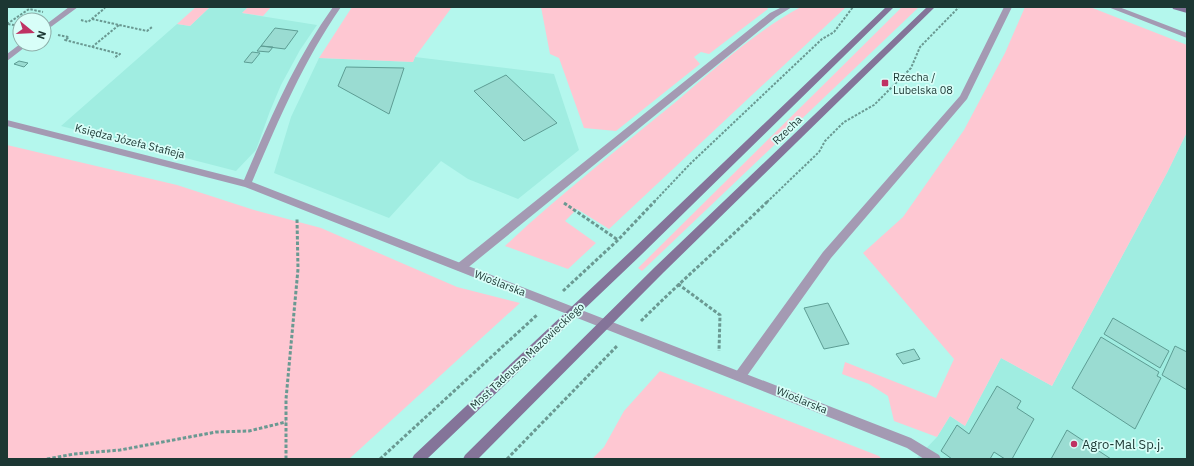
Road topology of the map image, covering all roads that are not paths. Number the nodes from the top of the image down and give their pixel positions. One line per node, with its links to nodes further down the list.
1 (74, 7): 10 (street)
2 (337, 7): 13 (street)
3 (788, 7): 15 (street)
4 (890, 7): 14 (main road, Rzecha)
5 (931, 7): 18 (main road, Rzecha)
6 (1008, 7): 16 (street)
7 (1112, 7): 11 (street)
8 (1176, 7): 9 (main road)
9 (1187, 11)
10 (52, 24)
11 (1187, 36)
12 (7, 122): 13 (street, Księdza Józefa Stafieja)
13 (247, 184): 15 (street, Wioślarska)
14 (636, 253): 17 (main road, Most Tadeusza Mazowieckiego)
15 (461, 267): 16 (street, Wioślarska)
16 (740, 376): 19 (street, Wioślarska)
17 (418, 459)
18 (469, 459)
19 (935, 459)

